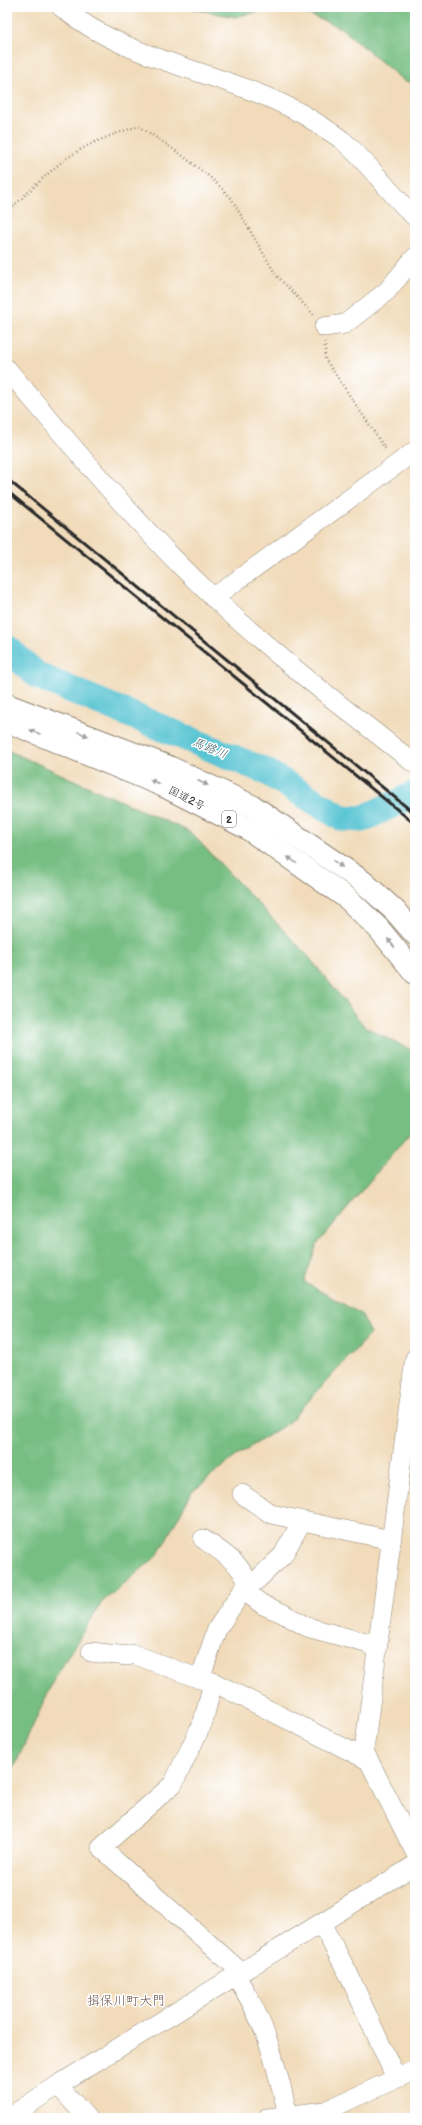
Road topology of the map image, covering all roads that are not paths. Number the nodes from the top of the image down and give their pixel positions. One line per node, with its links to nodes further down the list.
1 (61, 7): 2 (street)
2 (415, 217)
3 (415, 257): 4 (street)
4 (324, 327)
5 (7, 369): 7 (street)
6 (415, 451): 7 (street)
7 (213, 598): 10 (street)
8 (7, 705): 11 (highway, 国道2号 / 2, one-way to 11)
9 (7, 721): 12 (highway, 国道2号 / 2, one-way to 9)
10 (415, 764)
11 (415, 934)
12 (415, 973)
13 (415, 1358): 17 (street)
14 (242, 1494): 15 (street)
15 (302, 1521): 17 (street); 18 (street)
16 (203, 1539): 18 (street)
17 (391, 1540): 19 (street)
18 (245, 1587): 19 (street); 21 (street)
19 (377, 1646): 22 (street)
20 (91, 1652): 21 (street)
21 (206, 1680): 22 (street); 26 (street)
22 (368, 1760): 23 (street)
23 (415, 1852)
24 (415, 1865): 25 (street)
25 (321, 1923): 26 (street); 28 (street)
26 (238, 1974): 29 (street); 30 (street)
27 (415, 2070): 28 (street)
28 (396, 2078): 30 (street)
29 (58, 2085): 31 (street); 32 (street)
30 (288, 2115): 33 (street)
31 (8, 2118)
32 (87, 2118)
33 (268, 2118)

